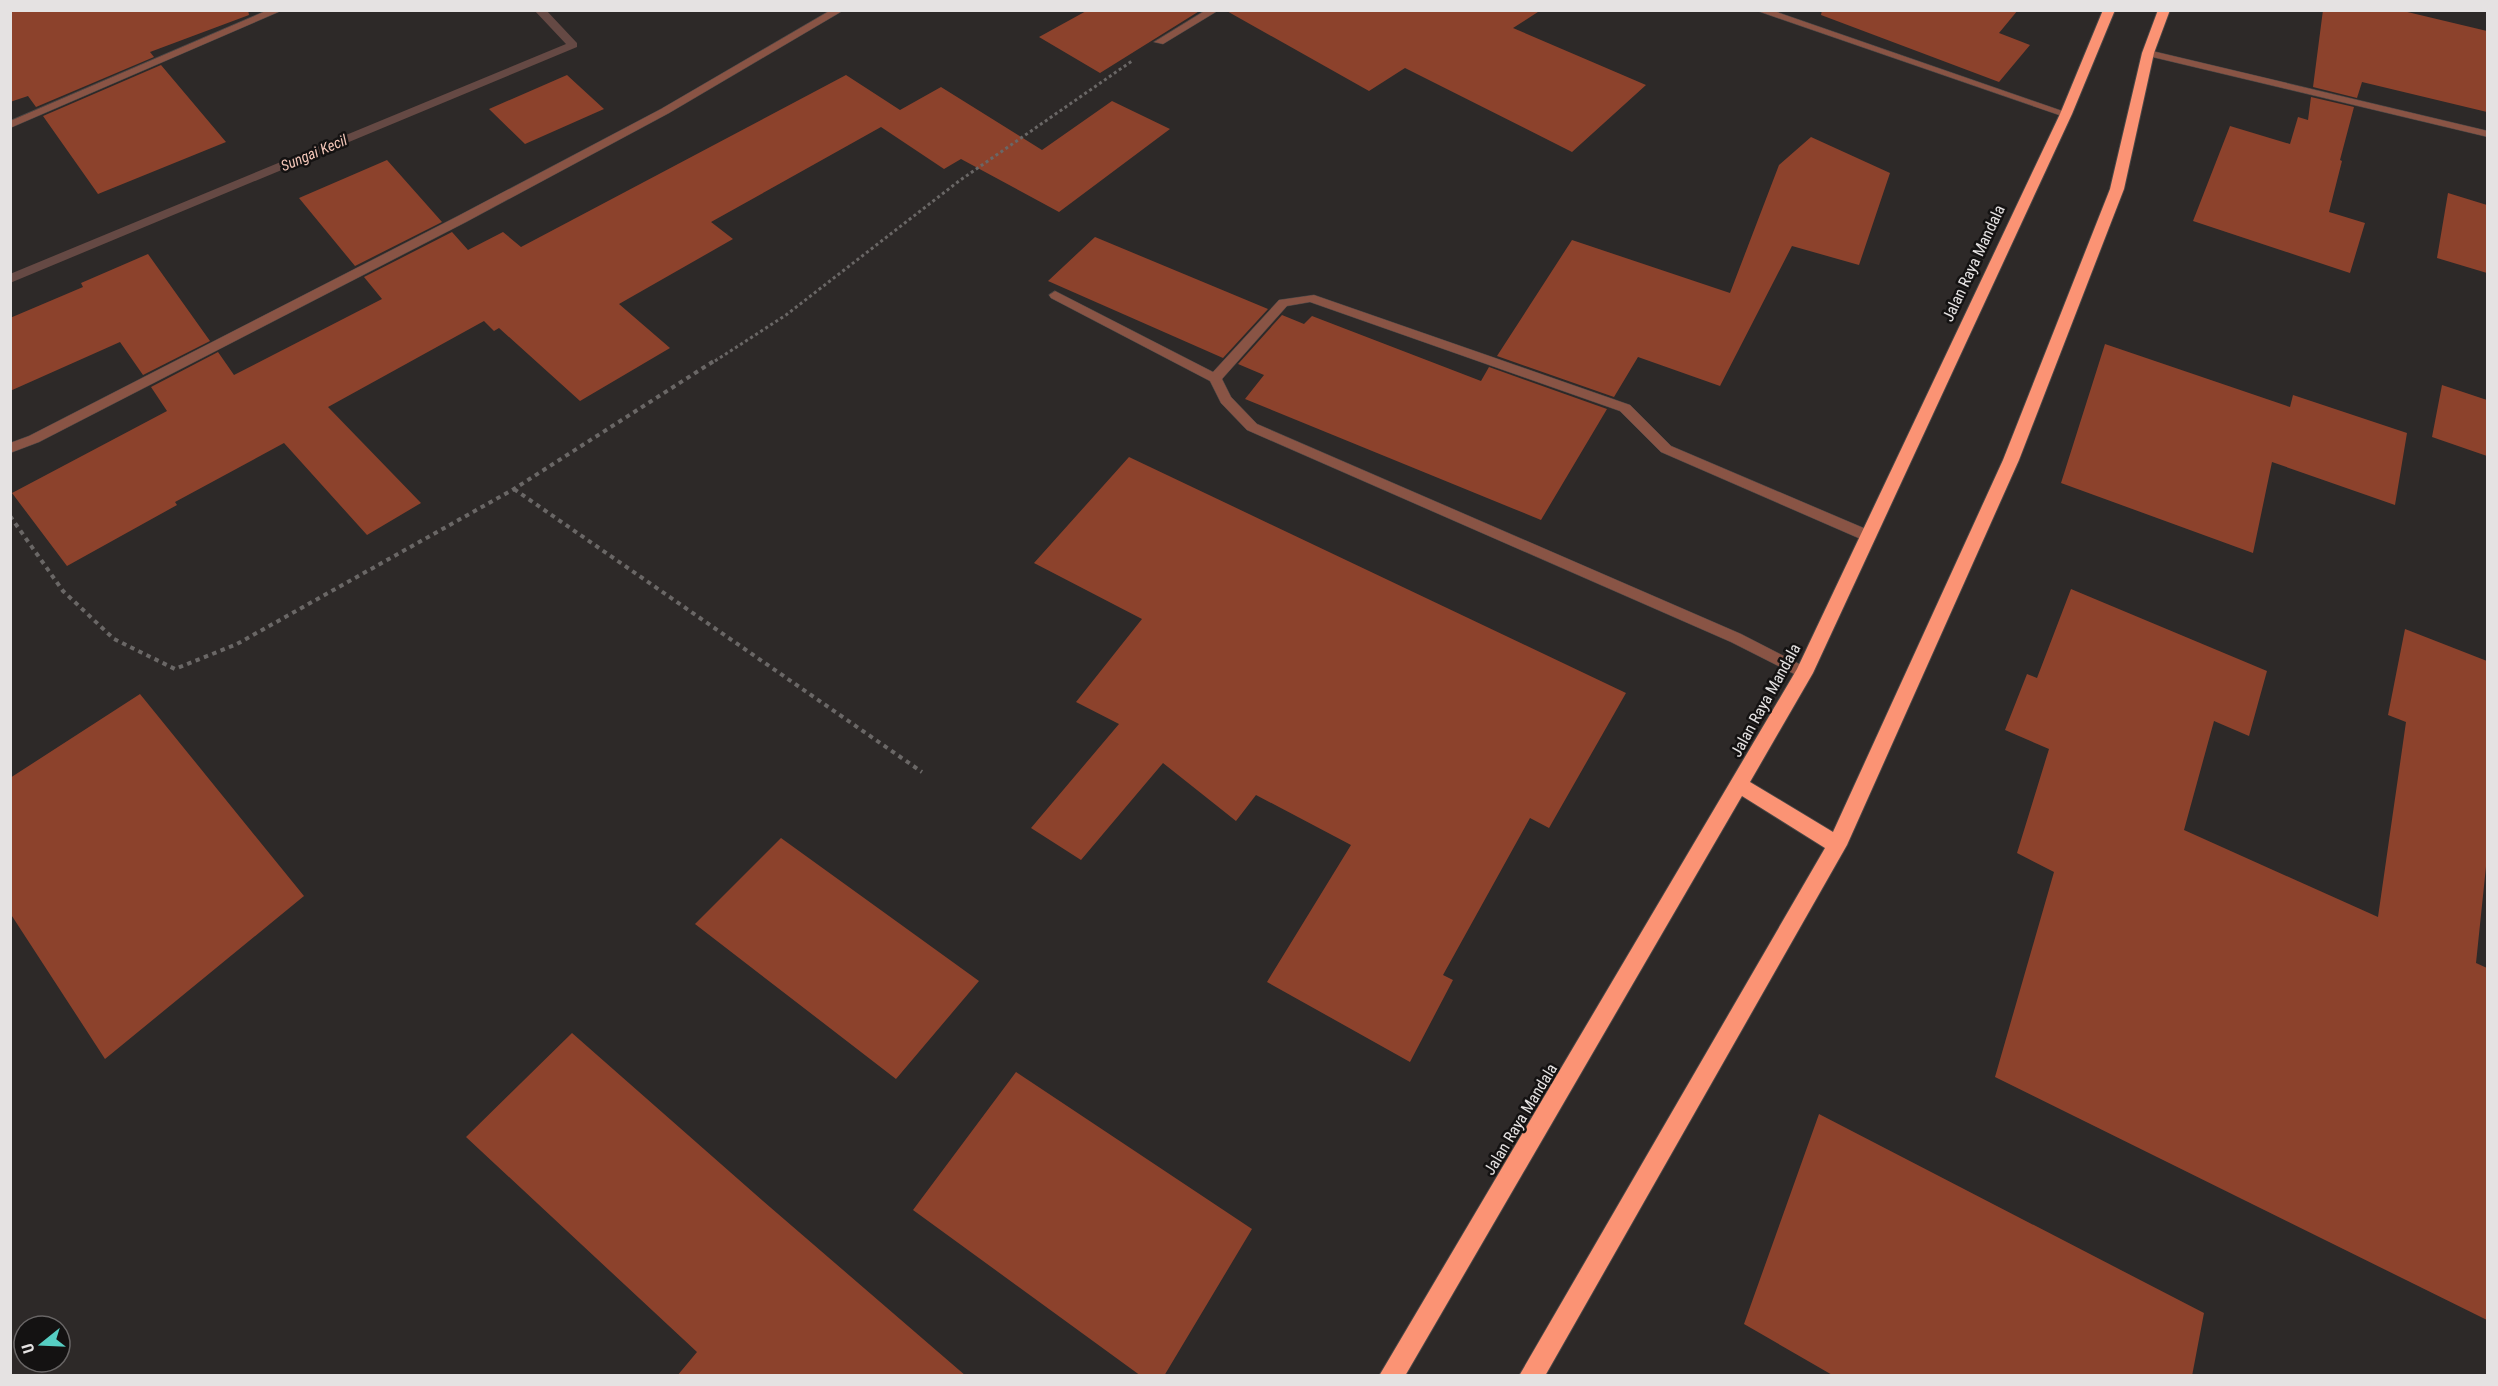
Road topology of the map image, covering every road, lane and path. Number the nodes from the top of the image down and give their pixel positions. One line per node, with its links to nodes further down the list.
1 (278, 10): 10 (street)
2 (839, 10): 14 (street)
3 (1214, 10): 7 (street)
4 (1760, 10): 9 (street)
5 (2109, 10): 9 (highway, Jalan Raya Mandala)
6 (2164, 10): 8 (highway)
7 (1160, 42): 15 (path)
8 (2148, 53): 11 (street); 21 (highway)
9 (2066, 114): 17 (highway, Jalan Raya Mandala)
10 (10, 125)
11 (2487, 134)
12 (1055, 295): 13 (street)
13 (1215, 378): 17 (street); 18 (street)
14 (10, 448)
15 (514, 489): 16 (path); 19 (path)
16 (10, 516)
17 (1868, 536): 18 (highway, Jalan Raya Mandala)
18 (1804, 673): 20 (highway, Jalan Raya Mandala)
19 (922, 772)
20 (1739, 785): 21 (highway); 22 (highway, Jalan Raya Mandala)
21 (1837, 845): 23 (highway)
22 (1391, 1376)
23 (1531, 1376)

